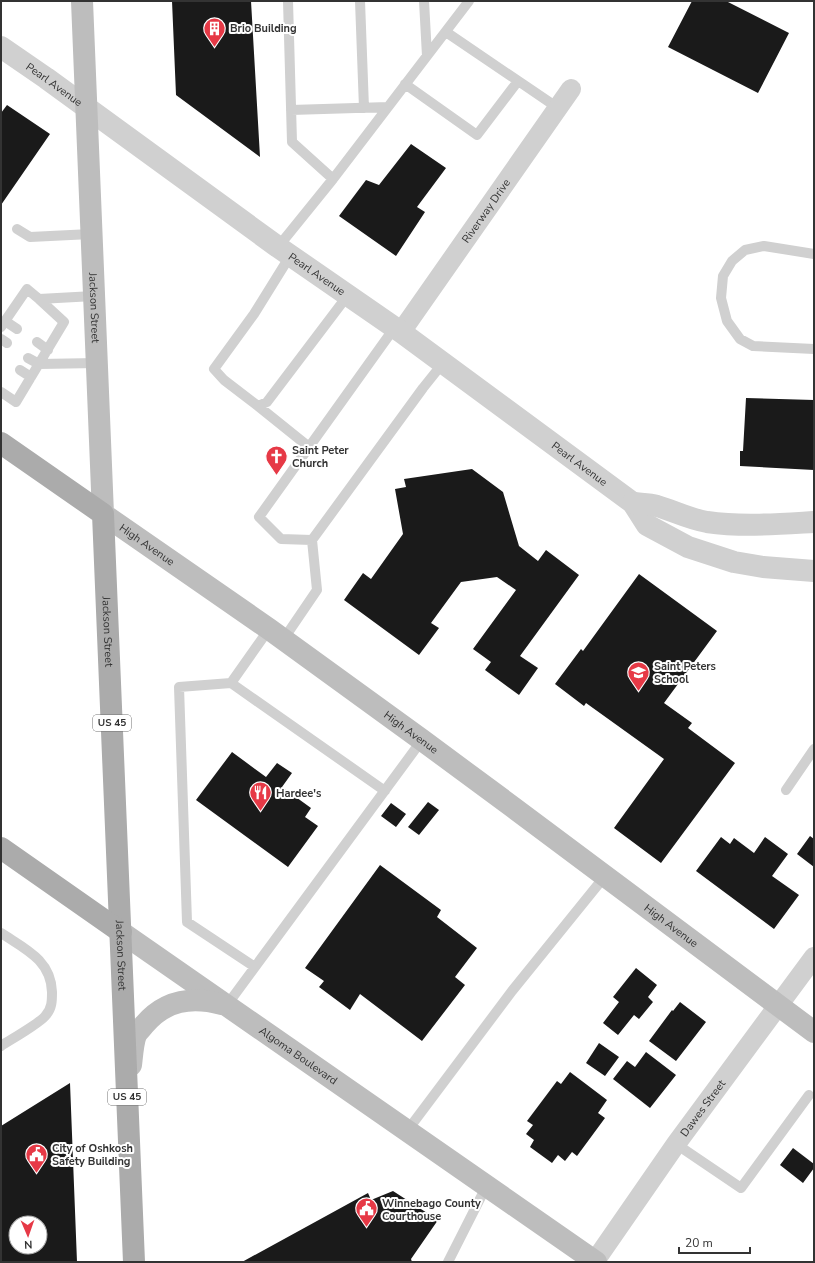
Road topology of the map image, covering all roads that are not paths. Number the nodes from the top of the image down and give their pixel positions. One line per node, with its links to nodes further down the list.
1 (82, 1): 13 (main road, Jackson Street)
2 (288, 1): 16 (lane)
3 (360, 1): 14 (lane)
4 (424, 1): 8 (lane)
5 (469, 1): 6 (lane)
6 (446, 32): 8 (lane); 9 (lane)
7 (1, 47): 13 (street, Pearl Avenue)
8 (427, 56): 10 (lane)
9 (518, 81): 10 (lane); 15 (lane)
10 (405, 84): 12 (lane)
11 (571, 89): 15 (street, Riverway Drive)
12 (388, 107): 14 (lane); 17 (lane)
13 (86, 108): 19 (main road, Jackson Street); 20 (street, Pearl Avenue)
14 (364, 108): 16 (lane)
15 (558, 108): 27 (street, Riverway Drive)
16 (291, 110): 17 (lane)
17 (333, 180): 20 (lane)
18 (17, 229): 19 (lane)
19 (91, 234): 23 (main road, Jackson Street)
20 (284, 251): 22 (street, Pearl Avenue); 38 (lane)
21 (814, 254): 29 (lane)
22 (348, 295): 27 (street, Pearl Avenue); 38 (lane)
23 (94, 296): 24 (lane); 32 (main road, Jackson Street)
24 (39, 299): 25 (lane); 30 (lane)
25 (3, 324): 26 (lane)
26 (17, 329)
27 (398, 330): 33 (street, Pearl Avenue); 40 (lane)
28 (37, 342): 30 (lane)
29 (814, 349)
30 (48, 350): 34 (lane)
31 (28, 358): 34 (lane)
32 (96, 363): 34 (lane); 42 (main road, Jackson Street)
33 (443, 363): 41 (street, Pearl Avenue); 44 (lane)
34 (39, 364): 36 (lane)
35 (20, 370): 36 (lane)
36 (31, 377): 37 (lane)
37 (1, 392)
38 (258, 406): 40 (lane)
39 (1, 443): 42 (main road, High Avenue)
40 (309, 447): 44 (lane)
41 (632, 503): 43 (street, Pearl Avenue); 45 (street, Pearl Avenue)
42 (103, 514): 46 (main road, High Avenue); 54 (main road, Jackson Street / US 45)
43 (814, 522)
44 (312, 540): 46 (lane)
45 (814, 571)
46 (276, 635): 47 (lane); 48 (main road, High Avenue)
47 (231, 683): 51 (lane); 57 (lane)
48 (422, 740): 51 (lane); 53 (main road, High Avenue)
49 (814, 749): 50 (lane)
50 (786, 790)
51 (385, 791): 57 (lane)
52 (1, 849): 54 (main road, Algoma Boulevard)
53 (605, 876): 59 (main road, High Avenue); 64 (lane)
54 (121, 932): 58 (main road, Algoma Boulevard); 62 (main road, Jackson Street / US 45)
55 (1, 933): 61 (lane)
56 (814, 957): 59 (street, Dawes Street)
57 (255, 967): 58 (lane)
58 (227, 1005): 62 (main road); 64 (main road, Algoma Boulevard)
59 (778, 1005): 60 (main road, High Avenue); 65 (street, Dawes Street)
60 (814, 1032)
61 (1, 1046)
62 (127, 1086): 67 (main road, Jackson Street / US 45)
63 (809, 1095): 65 (lane)
64 (406, 1132): 66 (main road, Algoma Boulevard)
65 (676, 1144): 69 (street, Dawes Street)
66 (486, 1187): 68 (lane); 69 (main road, Algoma Boulevard)
67 (134, 1262)
68 (448, 1262)
69 (596, 1262)

